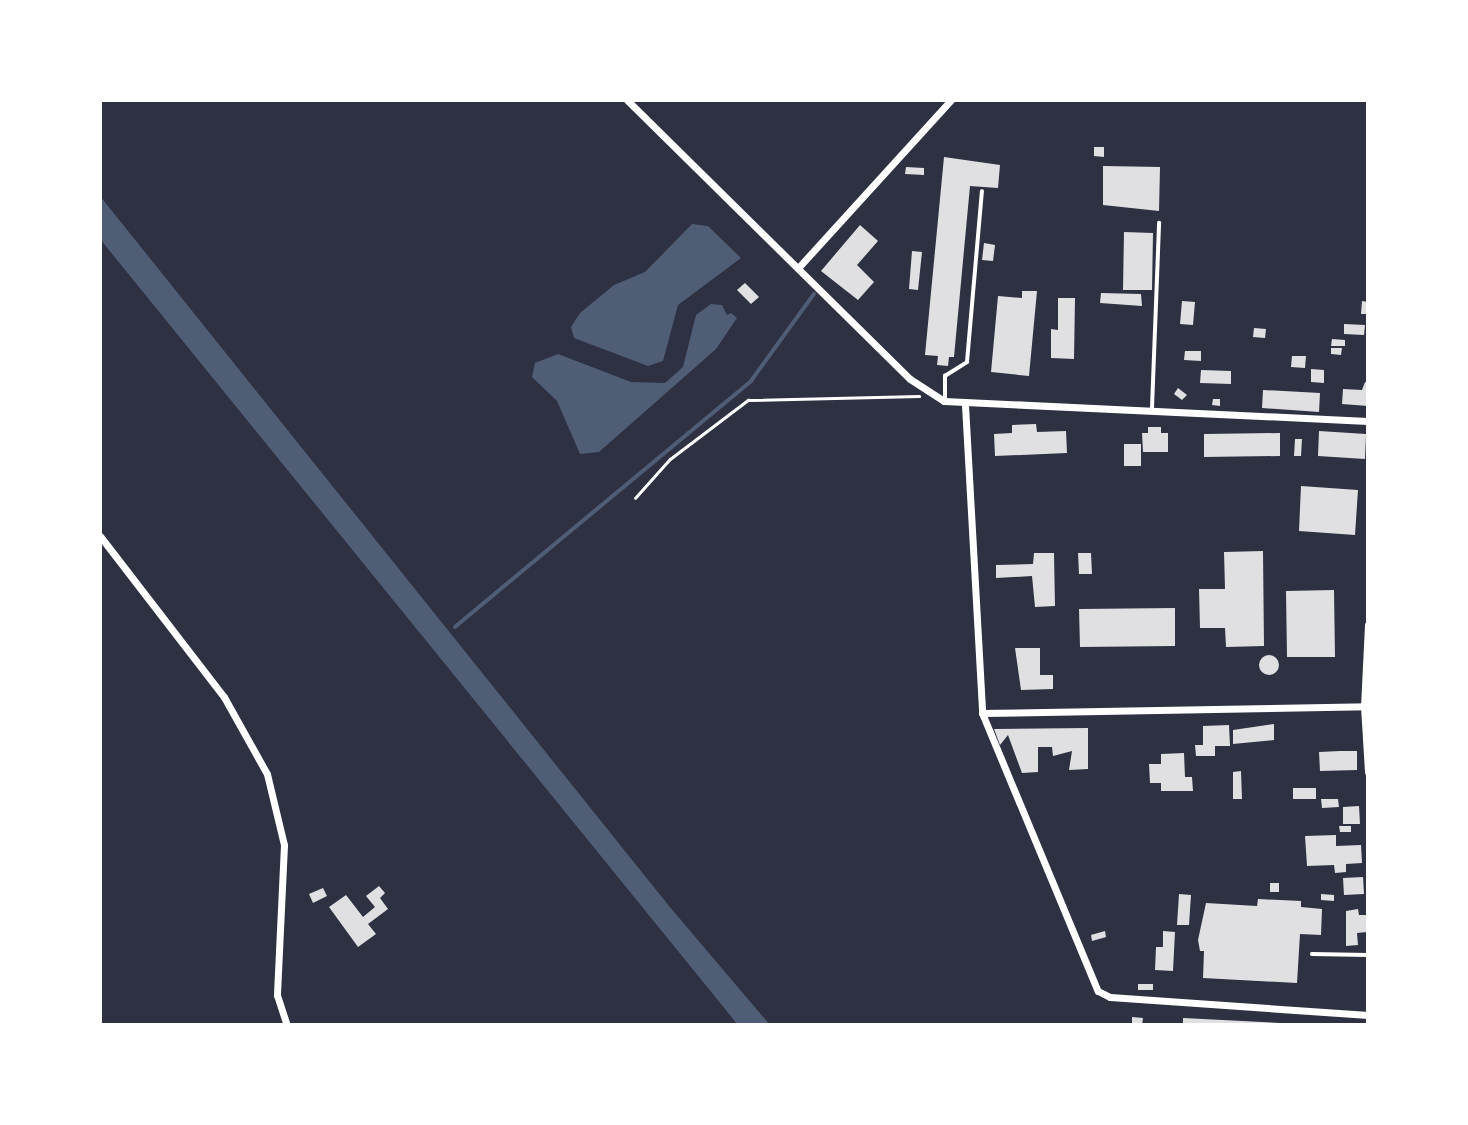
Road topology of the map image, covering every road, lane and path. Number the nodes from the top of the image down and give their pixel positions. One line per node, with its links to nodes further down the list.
1 (627, 100): 5 (street)
2 (951, 100): 5 (street)
3 (982, 192): 7 (lane)
4 (1159, 223): 9 (lane)
5 (798, 268): 6 (street)
6 (930, 395): 7 (street); 11 (path)
7 (944, 401): 8 (street)
8 (965, 404): 9 (street); 15 (street)
9 (1152, 408): 10 (street)
10 (1368, 421)
11 (635, 498)
12 (100, 536): 20 (street)
13 (1368, 625): 14 (street)
14 (1366, 706): 15 (street); 16 (street)
15 (982, 713): 19 (street)
16 (1368, 772)
17 (1312, 954): 18 (lane)
18 (1368, 955)
19 (1368, 1015)
20 (287, 1025)

